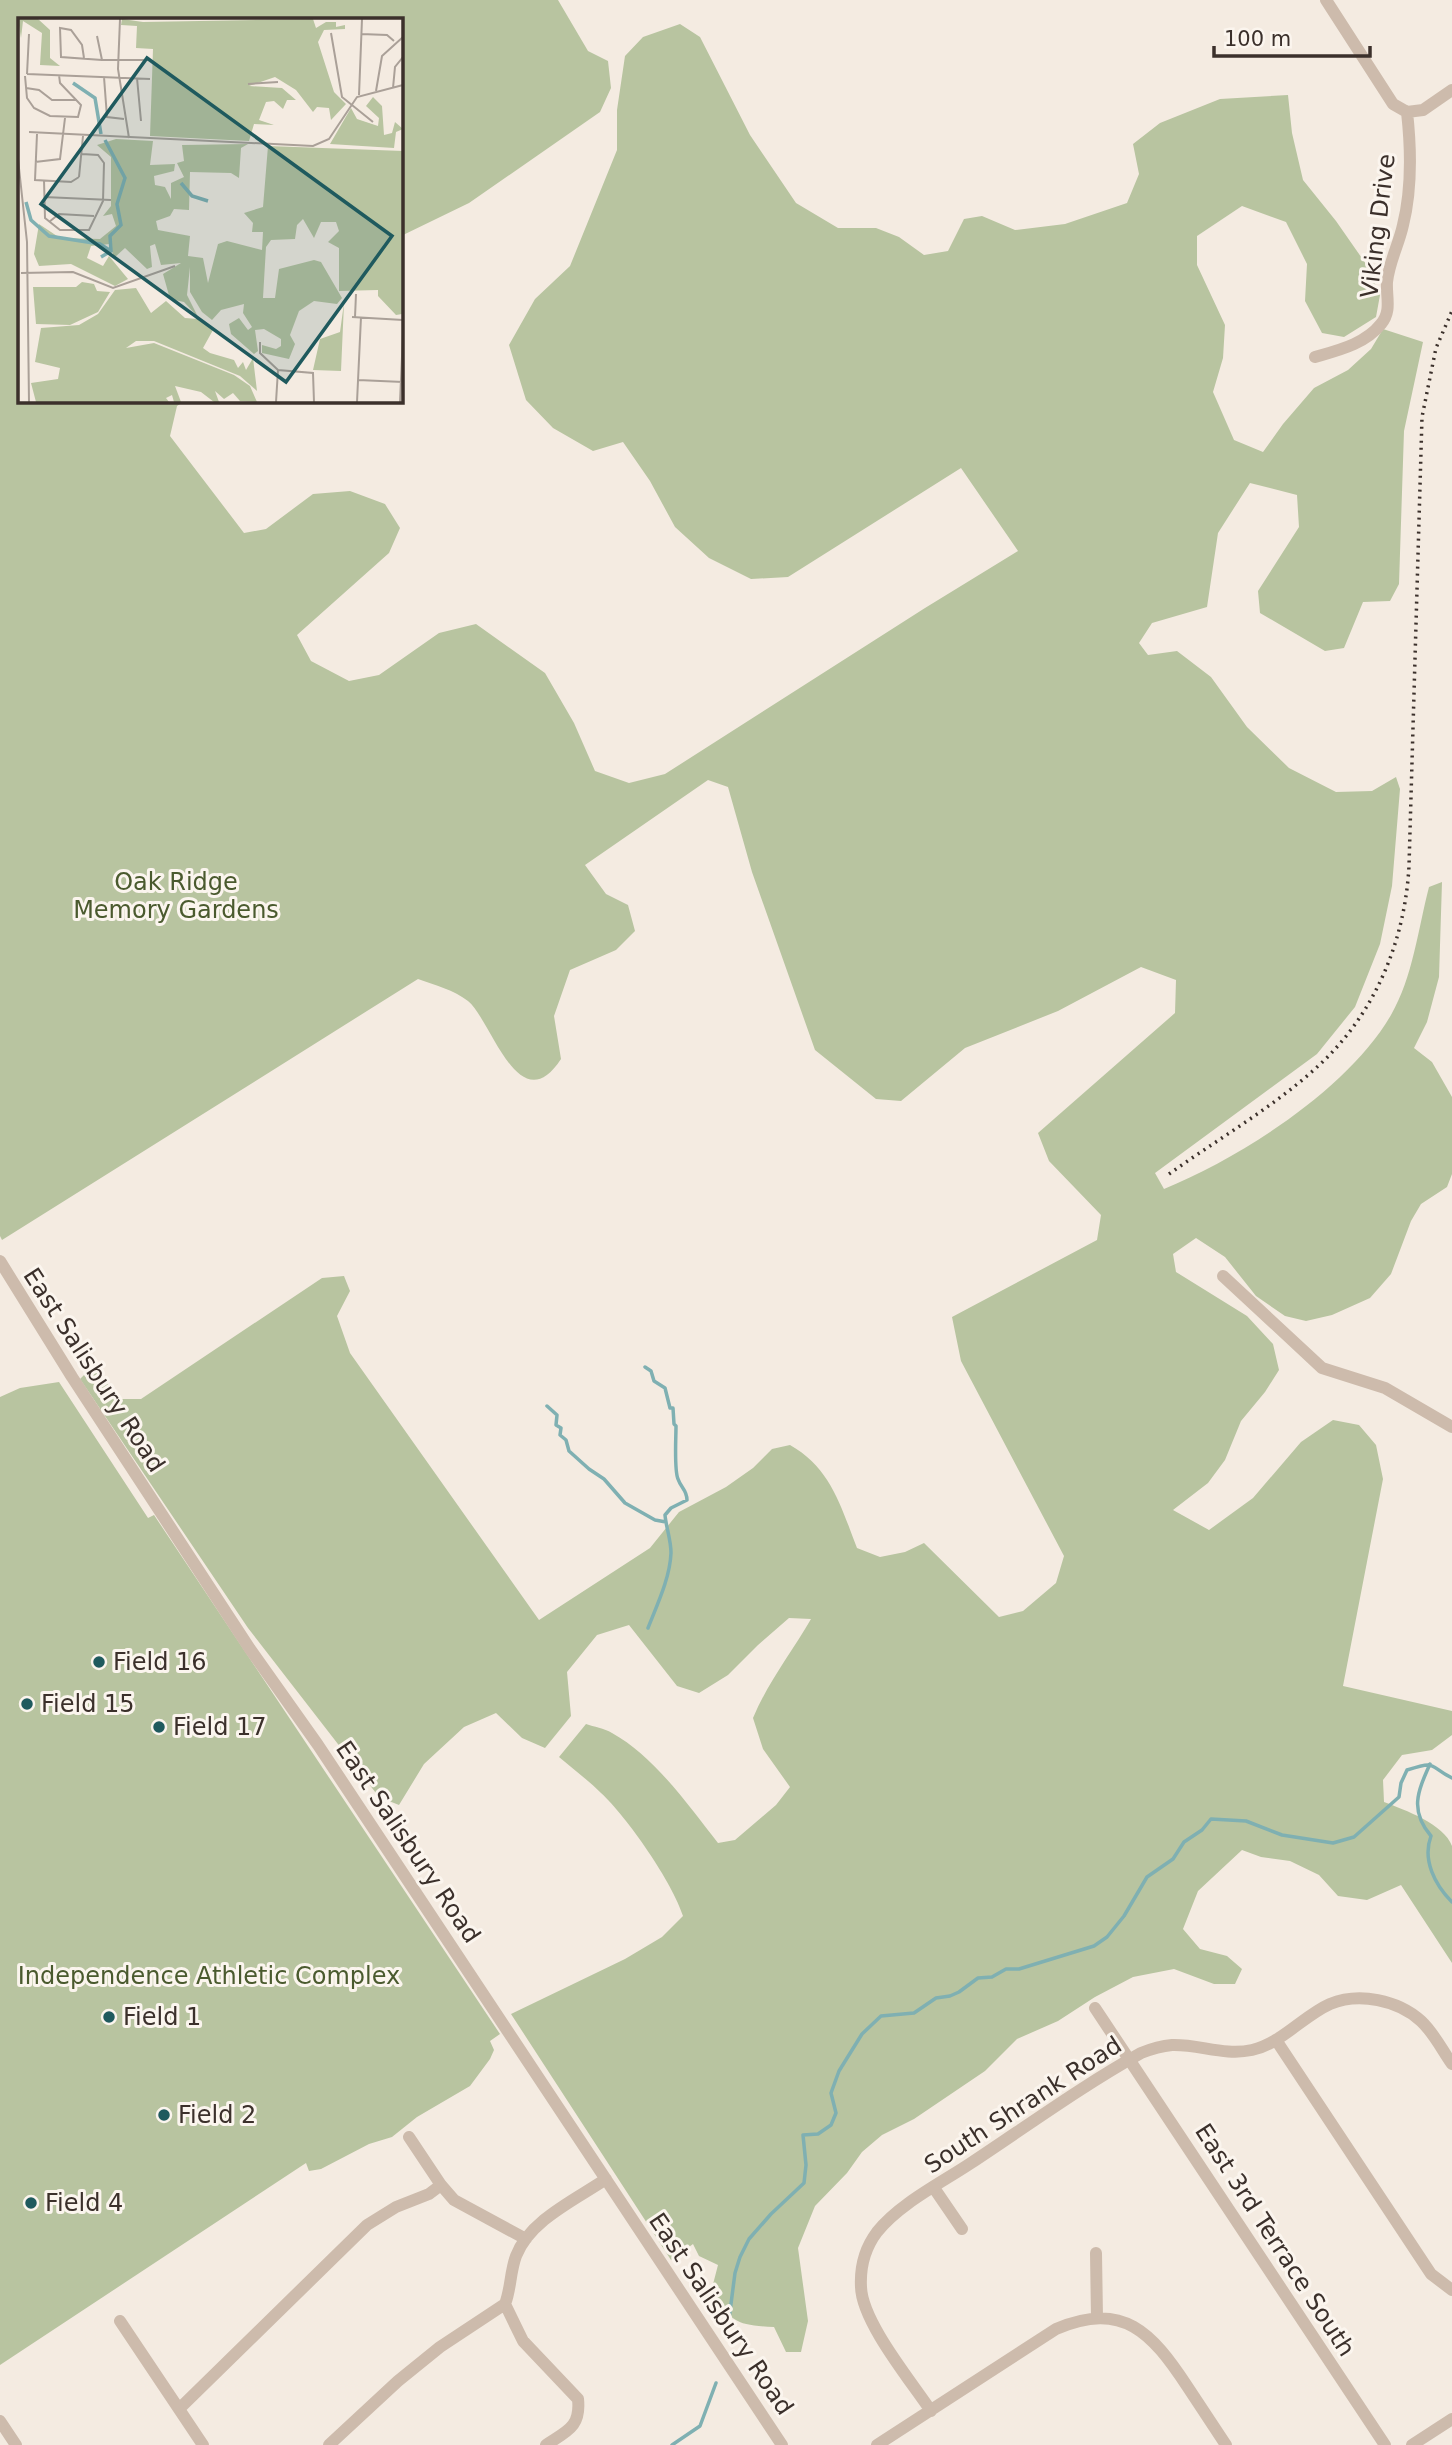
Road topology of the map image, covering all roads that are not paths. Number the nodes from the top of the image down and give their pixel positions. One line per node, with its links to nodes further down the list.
1 (1326, 0): 3 (street)
2 (1452, 90): 3 (street)
3 (1407, 112): 4 (street, Viking Drive)
4 (1315, 357)
5 (0, 1261): 13 (street, East Salisbury Road)
6 (1223, 1276): 7 (street)
7 (1452, 1427)
8 (1095, 2008): 10 (street, East 3rd Terrace South)
9 (1276, 2040): 10 (street, South Shrank Road); 11 (street, South Shrank Road); 19 (street)
10 (1130, 2059): 15 (street, South Shrank Road); 34 (street, East 3rd Terrace South)
11 (1452, 2064)
12 (409, 2137): 14 (street)
13 (606, 2179): 17 (street); 31 (street, East Salisbury Road)
14 (441, 2185): 17 (street); 23 (street)
15 (934, 2188): 16 (street); 24 (street, South Shrank Road)
16 (962, 2229)
17 (526, 2239): 20 (street)
18 (1096, 2253): 21 (street)
19 (1452, 2290)
20 (505, 2304): 29 (street); 30 (street)
21 (1097, 2318): 24 (street); 33 (street)
22 (120, 2321): 23 (street)
23 (179, 2409): 28 (street)
24 (931, 2411): 32 (street)
25 (1452, 2419): 35 (street)
26 (0, 2421): 27 (street)
27 (16, 2445)
28 (203, 2445)
29 (328, 2445)
30 (546, 2445)
31 (782, 2445)
32 (877, 2445)
33 (1226, 2445)
34 (1385, 2445)
35 (1412, 2445)

